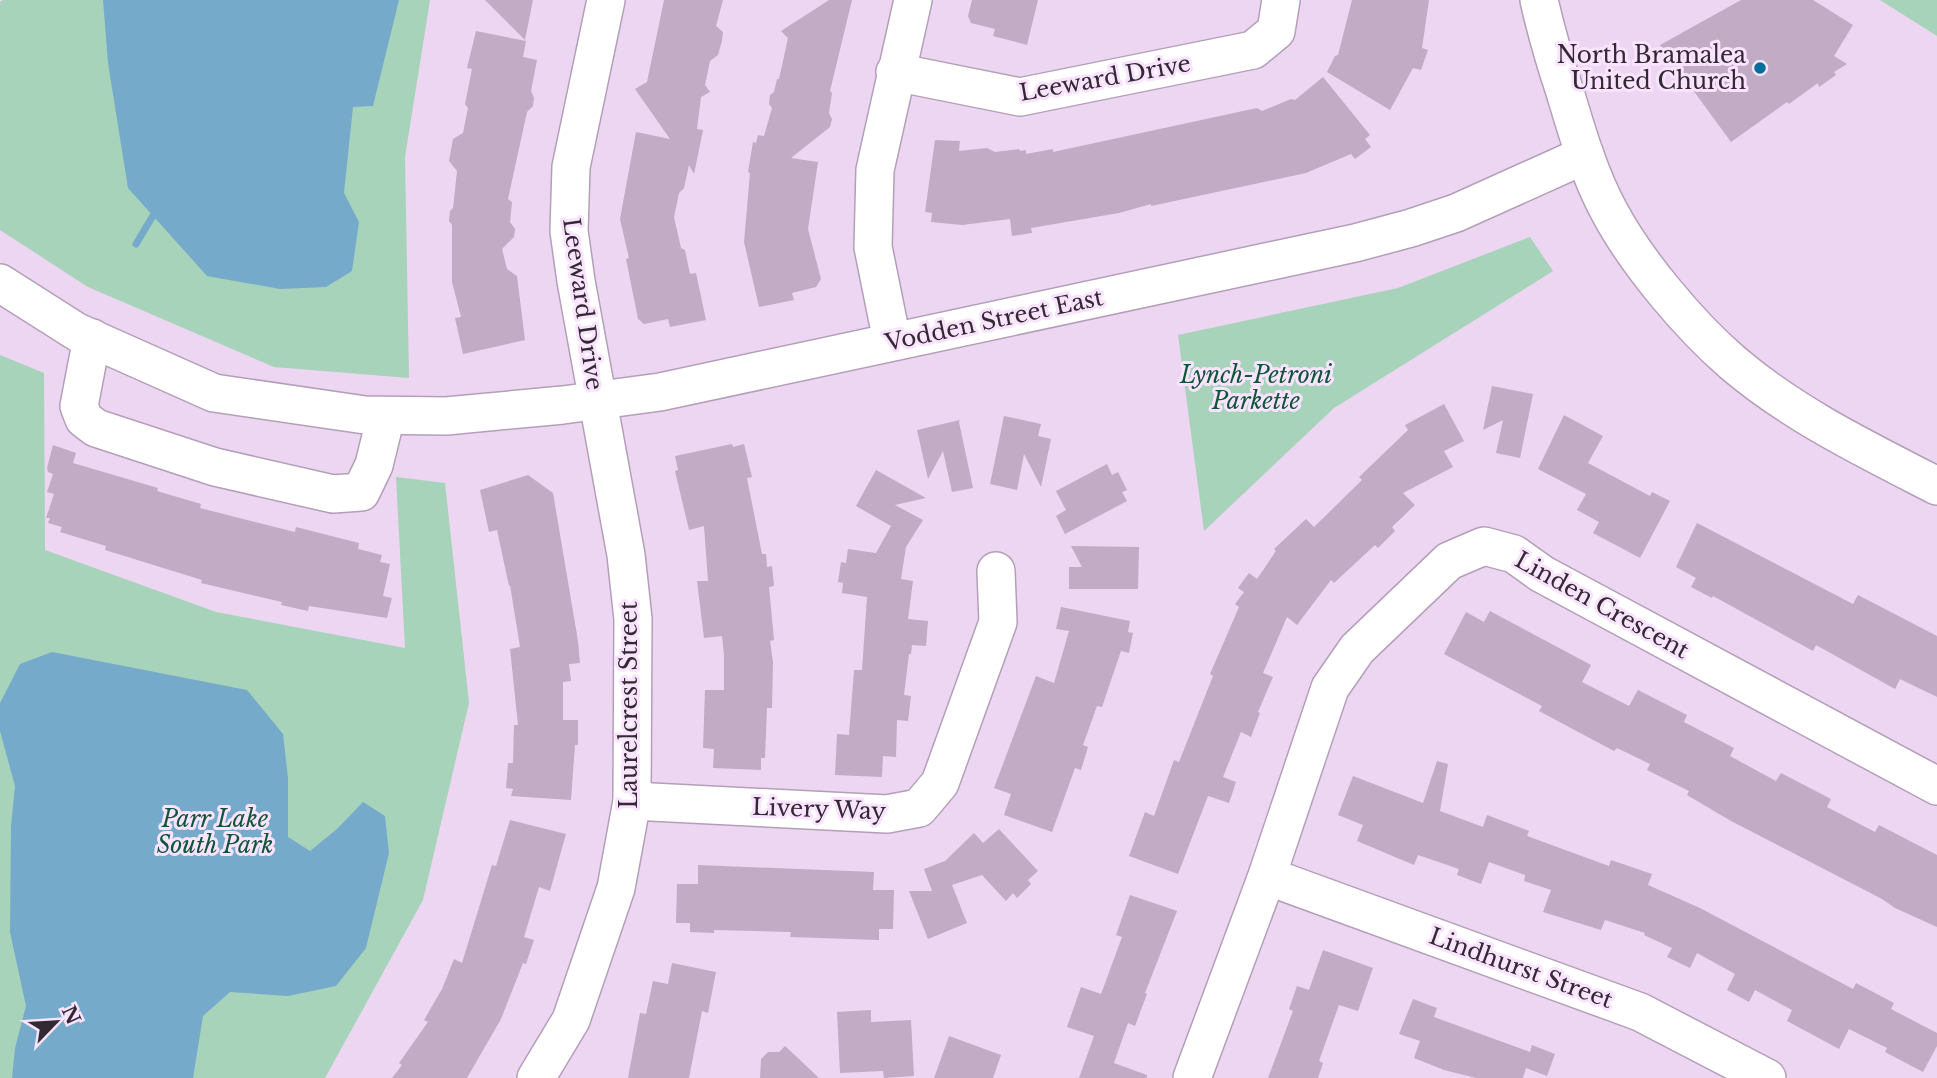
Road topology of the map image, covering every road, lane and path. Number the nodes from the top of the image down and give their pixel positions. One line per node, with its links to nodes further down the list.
1 (606, 0): 10 (street, Leeward Drive)
2 (913, 0): 5 (street)
3 (1281, 0): 5 (street, Leeward Drive)
4 (1539, 0): 6 (street)
5 (895, 72): 9 (street)
6 (1585, 155): 9 (street, Vodden Street East); 12 (street)
7 (0, 283): 8 (street, Vodden Street East)
8 (92, 338): 11 (street, Vodden Street East); 11 (street)
9 (892, 341): 10 (street, Vodden Street East)
10 (597, 401): 11 (street, Vodden Street East); 15 (street, Laurelcrest Street)
11 (386, 416)
12 (1937, 486)
13 (996, 571): 15 (street, Livery Way)
14 (1937, 786): 16 (street, Linden Crescent)
15 (632, 801): 17 (street, Laurelcrest Street)
16 (1267, 876): 18 (street, Linden Crescent); 19 (street, Lindhurst Street)
17 (537, 1078)
18 (1192, 1078)
19 (1767, 1078)

